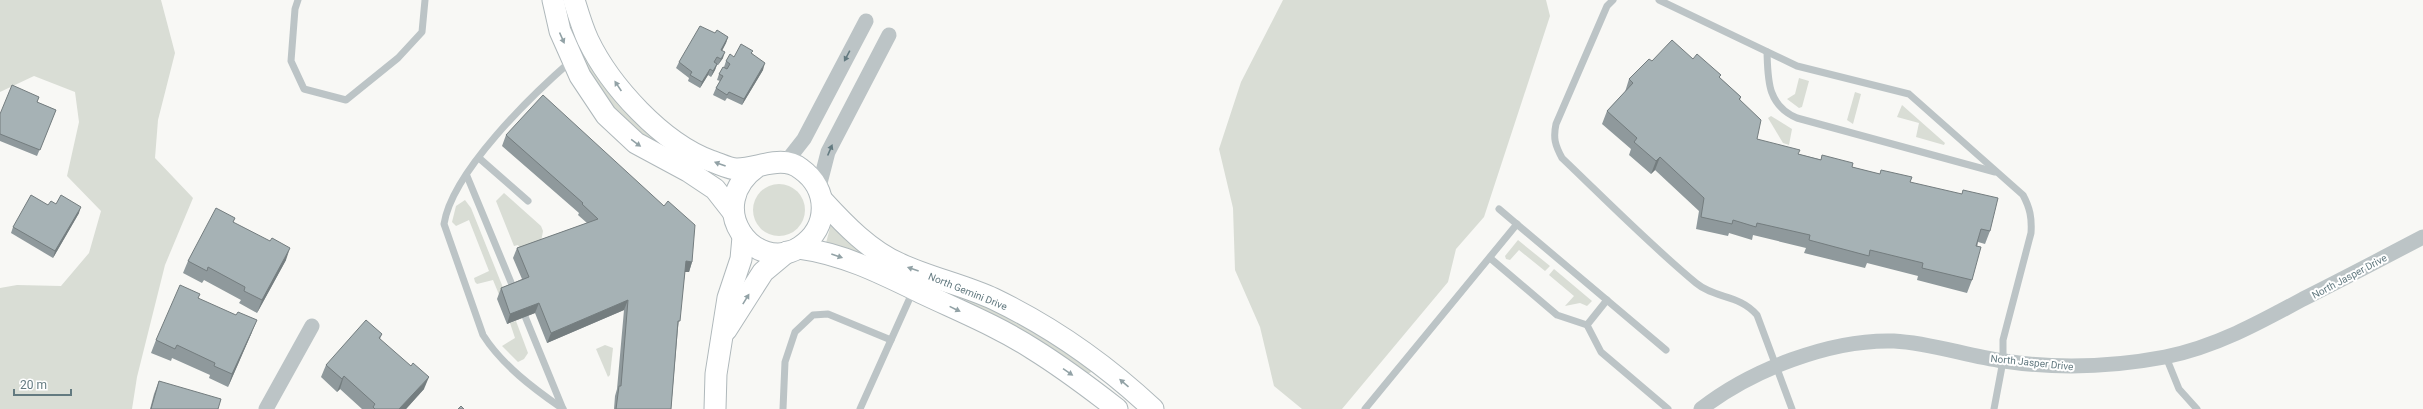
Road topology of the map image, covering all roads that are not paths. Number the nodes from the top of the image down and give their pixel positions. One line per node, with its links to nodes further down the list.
1 (298, 0): 2 (lane)
2 (425, 0)
3 (553, 0): 10 (street, North Gemini Drive, one-way to 10)
4 (574, 0): 13 (street, one-way to 4)
5 (1613, 0): 34 (lane)
6 (1658, 0): 9 (lane)
7 (866, 22): 12 (street, one-way to 12)
8 (889, 36): 16 (street, one-way to 8)
9 (1767, 52): 14 (lane); 14 (lane)
10 (572, 60): 11 (lane); 19 (street, North Gemini Drive, one-way to 19)
11 (479, 158): 15 (lane); 17 (lane)
12 (786, 162): 13 (street); 16 (street, North Gemini Drive)
13 (758, 166): 19 (street)
14 (1996, 172): 33 (lane)
15 (466, 176): 36 (lane); 36 (lane)
16 (821, 194): 23 (street); 41 (street, North Gemini Drive, one-way to 16)
17 (528, 200)
18 (1499, 209): 20 (lane)
19 (732, 212): 21 (street, North Gemini Drive)
20 (1517, 224): 24 (lane); 26 (lane)
21 (744, 237): 23 (street, North Gemini Drive); 29 (street)
22 (2423, 237): 32 (street, North Jasper Drive)
23 (793, 250): 25 (street, North Gemini Drive, one-way to 25); 29 (street, one-way to 23)
24 (1490, 258): 27 (lane); 42 (lane)
25 (914, 289): 30 (lane); 40 (street, North Gemini Drive, one-way to 40)
26 (1607, 300): 27 (lane); 31 (lane)
27 (1587, 325): 43 (lane)
28 (312, 326): 35 (street)
29 (724, 332): 37 (street)
30 (891, 340): 38 (lane); 39 (lane)
31 (1666, 350)
32 (2166, 357): 33 (street, North Jasper Drive); 47 (lane)
33 (2003, 361): 34 (street, North Jasper Drive); 46 (lane)
34 (1775, 366): 44 (street, North Jasper Drive); 45 (lane)
35 (271, 408)
36 (563, 409)
37 (715, 409)
38 (783, 409)
39 (860, 409)
40 (1117, 409)
41 (1153, 409)
42 (1365, 409)
43 (1668, 409)
44 (1701, 409)
45 (1792, 409)
46 (1994, 409)
47 (2197, 409)

